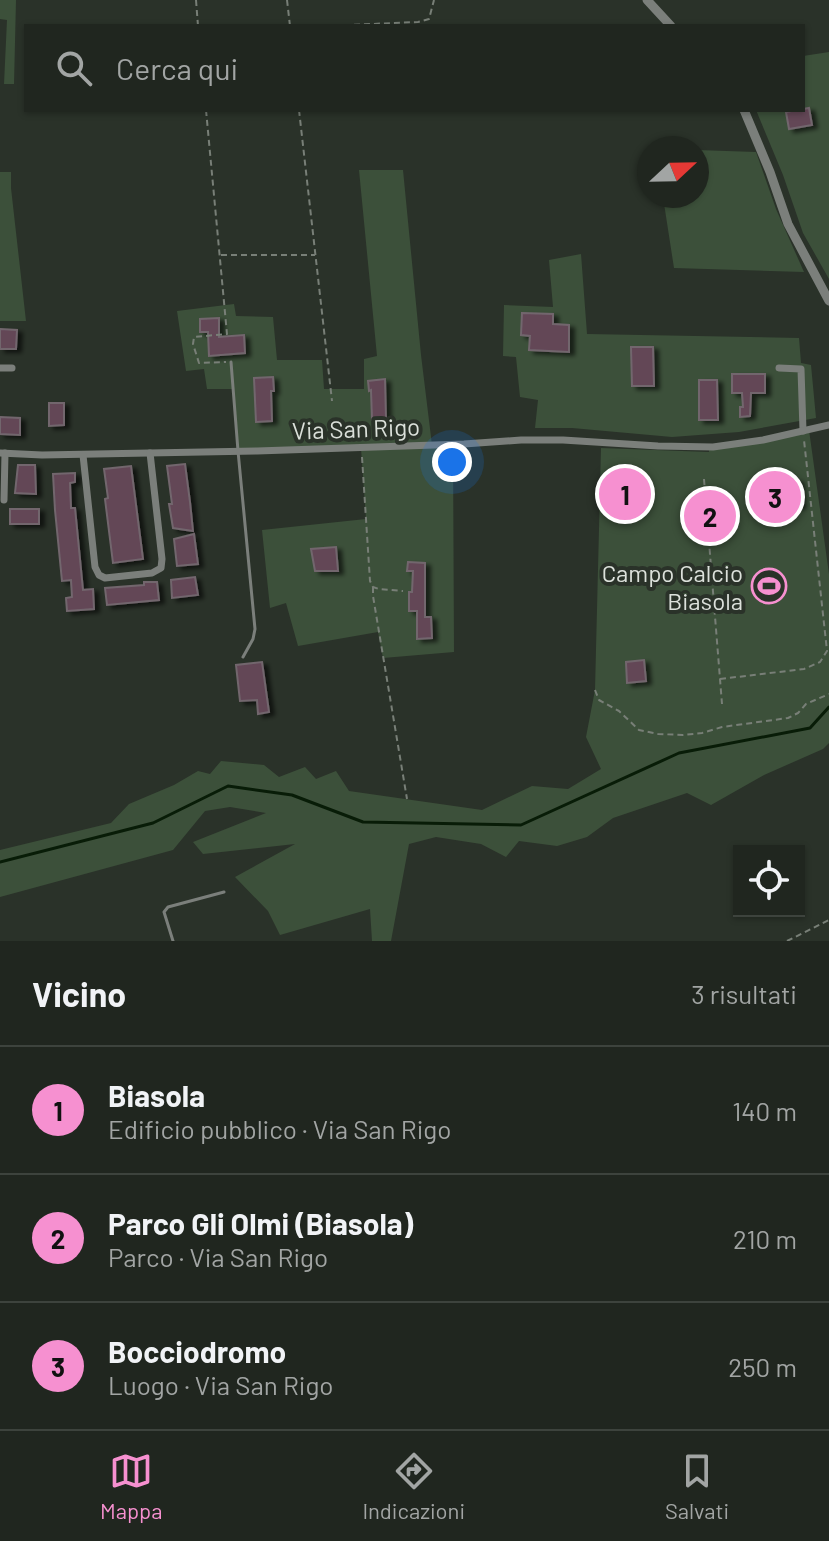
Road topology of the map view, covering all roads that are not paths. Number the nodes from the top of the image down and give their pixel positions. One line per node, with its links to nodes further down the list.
1 (647, 0): 2 (street)
2 (669, 24)
3 (745, 112): 4 (street)
4 (829, 301)
5 (231, 362): 11 (lane)
6 (0, 368): 7 (street)
7 (12, 368)
8 (779, 368): 10 (street)
9 (829, 425): 10 (street, Via San Rigo)
10 (803, 431): 11 (street, Via San Rigo)
11 (238, 451): 13 (street, Via San Rigo); 16 (lane)
12 (2, 453): 14 (street, Via San Rigo); 15 (street, Via San Rigo)
13 (150, 453): 14 (street, Via San Rigo); 14 (street)
14 (83, 455)
15 (4, 500)
16 (243, 657)
17 (224, 892): 18 (lane)
18 (173, 941)

